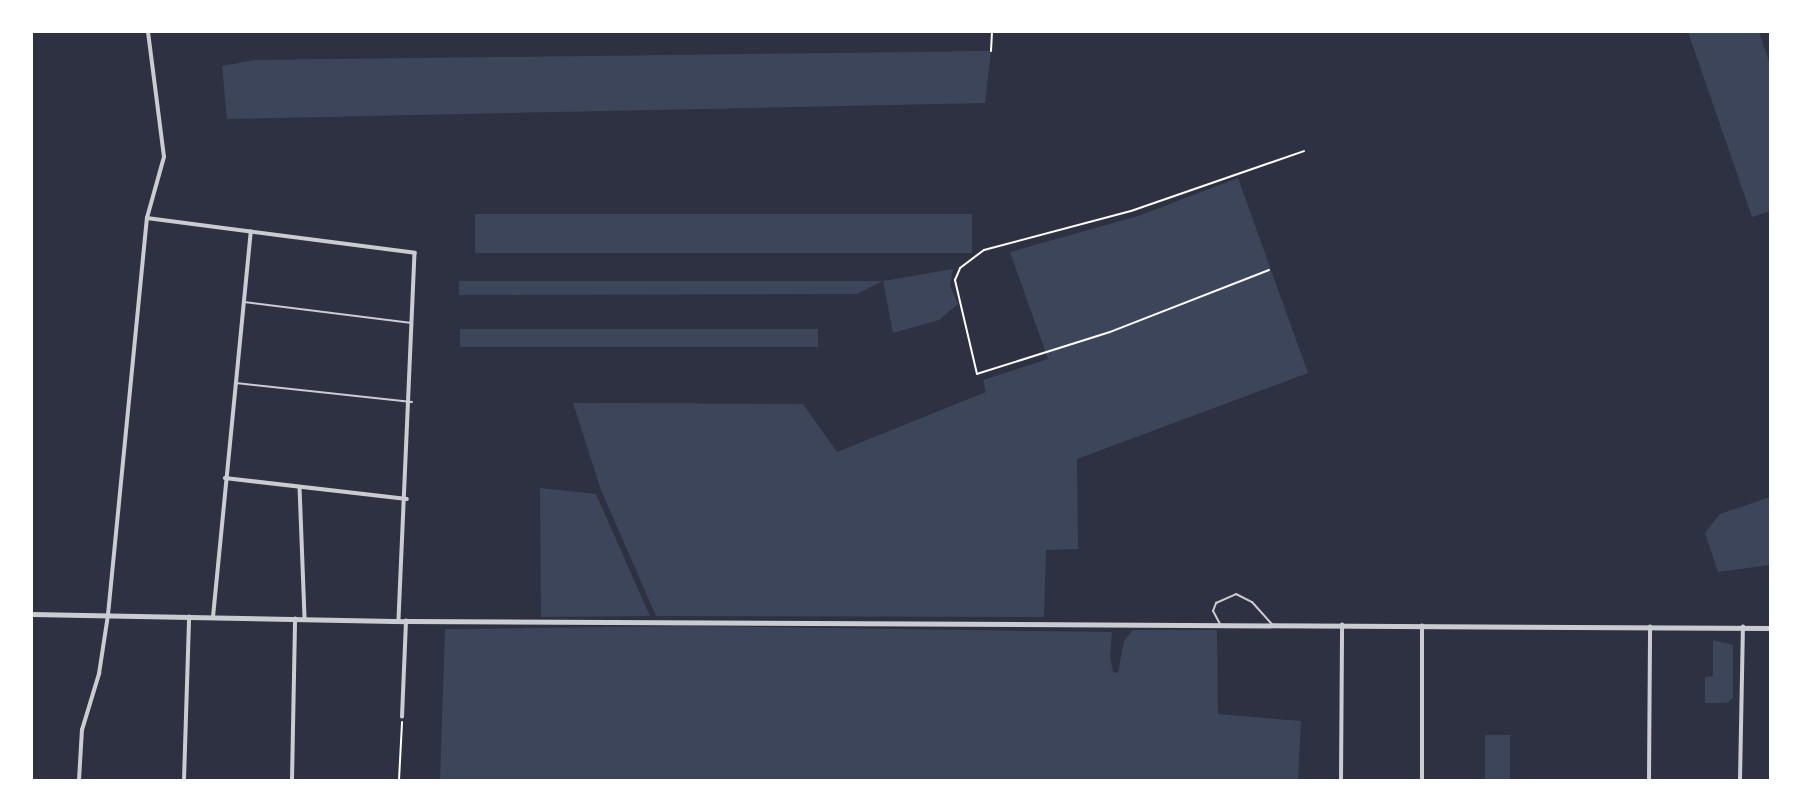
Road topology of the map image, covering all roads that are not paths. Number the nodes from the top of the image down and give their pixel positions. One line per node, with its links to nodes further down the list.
1 (148, 32): 2 (street)
2 (147, 218): 3 (street); 12 (street)
3 (251, 232): 4 (street); 5 (street)
4 (243, 302): 5 (lane); 6 (street)
5 (413, 323): 7 (street)
6 (235, 383): 7 (lane); 8 (street)
7 (412, 402): 10 (street)
8 (225, 478): 9 (street); 14 (street)
9 (300, 487): 10 (street); 16 (street)
10 (407, 499): 17 (street)
11 (32, 614): 12 (street)
12 (108, 615): 13 (street); 27 (street)
13 (189, 617): 14 (street); 28 (street)
14 (213, 617): 15 (street)
15 (295, 619): 16 (street); 29 (street)
16 (305, 619): 17 (street)
17 (399, 621): 18 (street)
18 (406, 621): 19 (street); 26 (street)
19 (1221, 625): 20 (street); 20 (lane)
20 (1274, 625): 21 (street)
21 (1342, 625): 22 (street); 30 (street)
22 (1422, 626): 23 (street); 31 (street)
23 (1650, 627): 24 (street); 32 (street)
24 (1743, 627): 25 (street); 33 (street)
25 (1770, 628)
26 (402, 717)
27 (79, 780)
28 (184, 780)
29 (292, 780)
30 (1341, 780)
31 (1422, 780)
32 (1649, 780)
33 (1740, 780)

